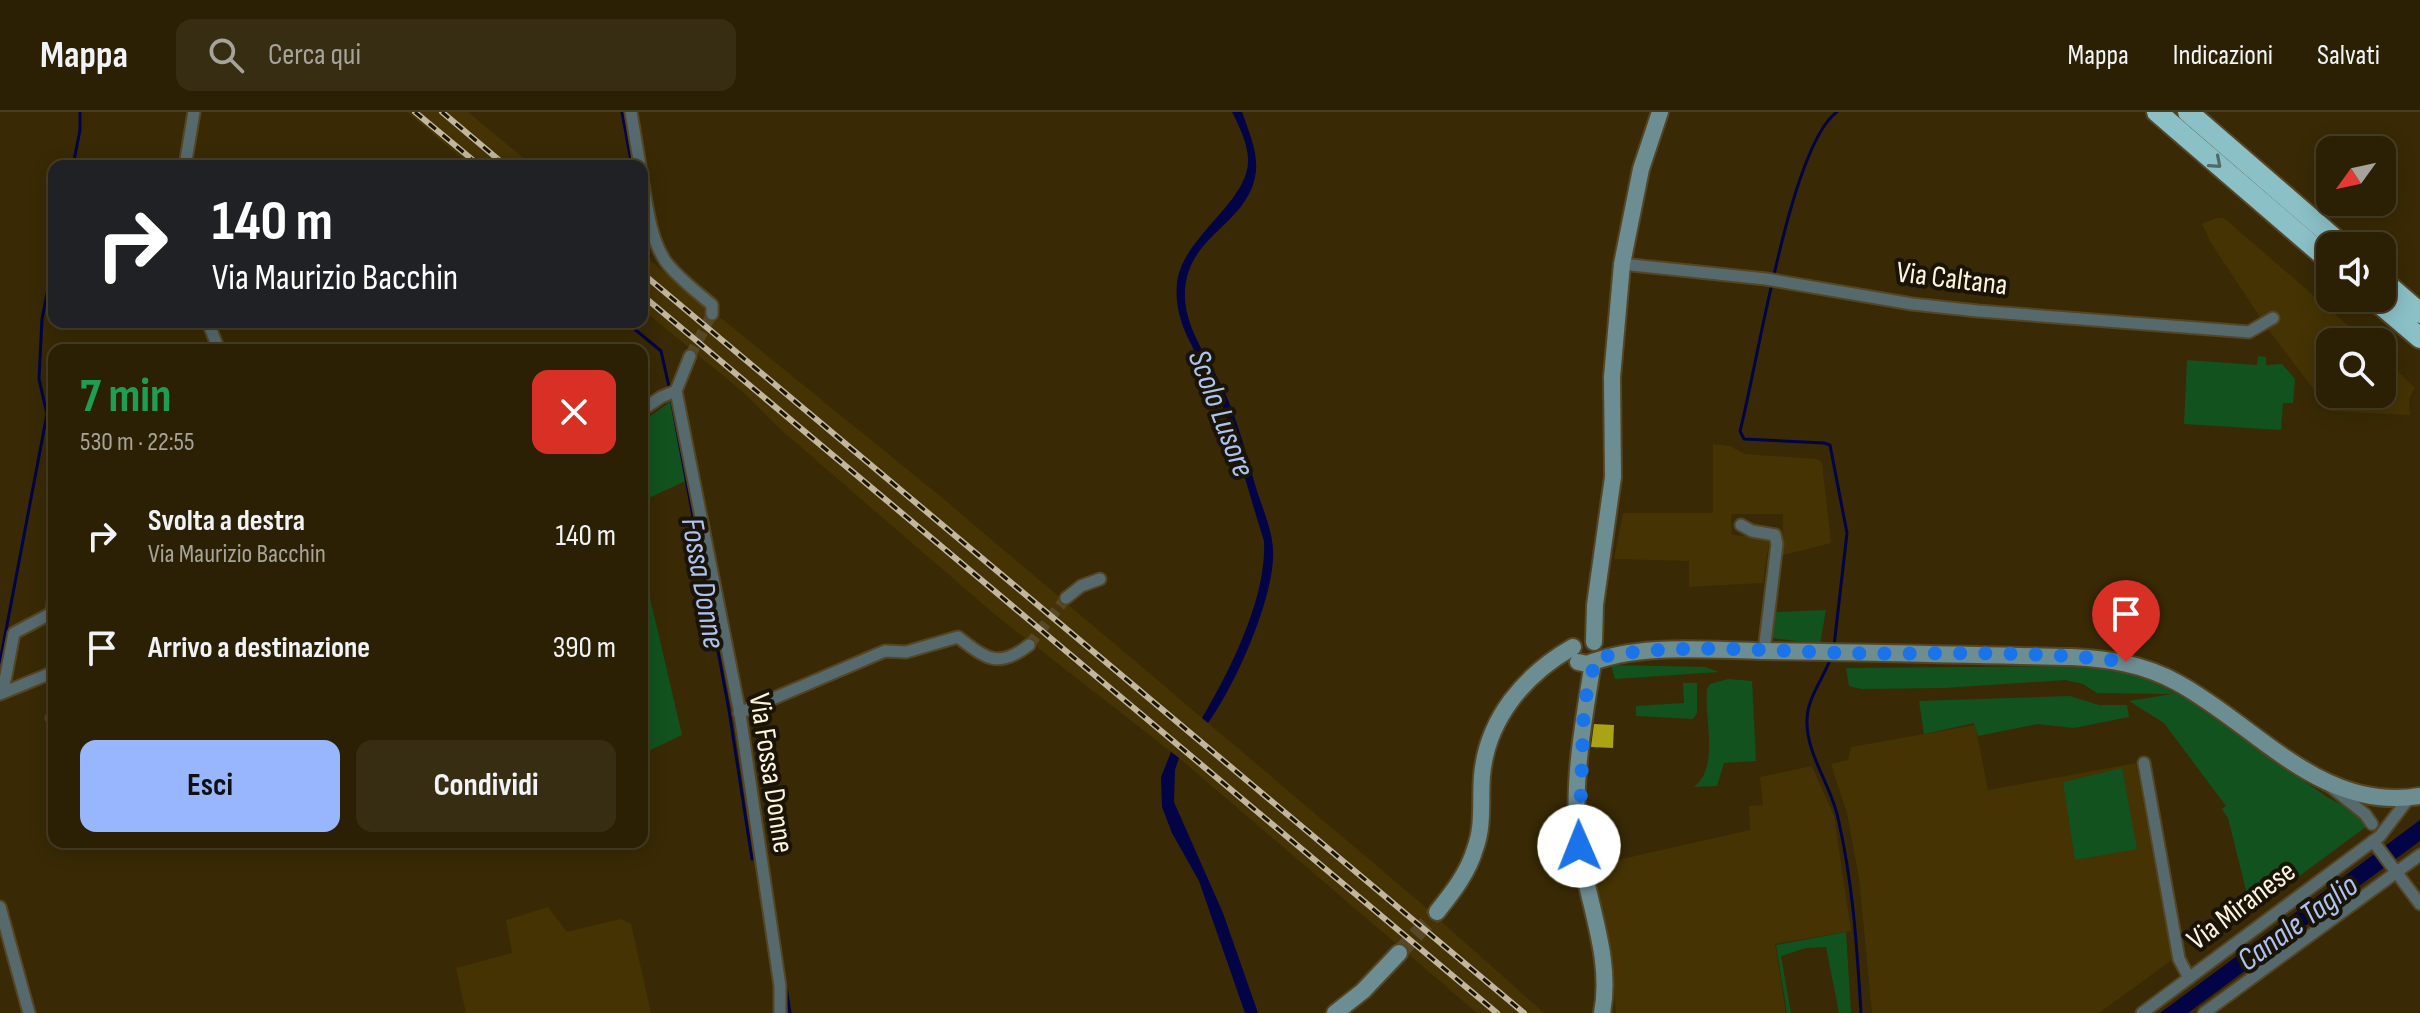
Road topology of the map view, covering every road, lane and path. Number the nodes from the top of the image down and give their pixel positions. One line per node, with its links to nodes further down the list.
1 (194, 112): 6 (street)
2 (631, 112): 7 (street)
3 (1660, 112): 11 (main road)
4 (2157, 112): 10 (highway, one-way to 10)
5 (2188, 112): 9 (highway)
6 (186, 160)
7 (639, 160)
8 (648, 207): 15 (street)
9 (2327, 232)
10 (2316, 249)
11 (1622, 264): 16 (street, Via Caltana); 29 (main road)
12 (2396, 292): 14 (highway)
13 (2389, 312): 17 (highway)
14 (2420, 313)
15 (712, 314)
16 (2266, 323)
17 (2420, 338)
18 (690, 356): 19 (street)
19 (670, 393): 20 (street); 32 (street, Via Fossa Donne)
20 (648, 406)
21 (1741, 525): 28 (street)
22 (1100, 579): 23 (street)
23 (1066, 598)
24 (48, 615): 26 (street)
25 (16, 619): 26 (street)
26 (14, 633): 31 (street)
27 (1029, 645): 32 (street)
28 (1764, 651): 29 (main road); 34 (main road)
29 (1586, 652): 44 (main road); 50 (main road)
30 (48, 674): 31 (street)
31 (2, 693)
32 (739, 713): 48 (street, Via Fossa Donne)
33 (2144, 763): 46 (street)
34 (2325, 782): 36 (main road); 37 (street)
35 (2414, 797): 36 (main road); 38 (street, Via Miranese)
36 (2381, 799): 37 (street); 38 (street)
37 (2372, 824): 39 (street)
38 (2389, 825): 39 (street, Via Miranese)
39 (2375, 844): 41 (street); 46 (street, Via Miranese)
40 (2420, 855): 41 (street)
41 (2394, 868): 42 (street); 52 (street)
42 (2420, 904)
43 (0, 907): 47 (street)
44 (1437, 912)
45 (1399, 953): 49 (main road)
46 (2189, 978): 51 (street, Via Miranese)
47 (29, 1013)
48 (780, 1013)
49 (1335, 1013)
50 (1602, 1013)
51 (2142, 1013)
52 (2204, 1013)

